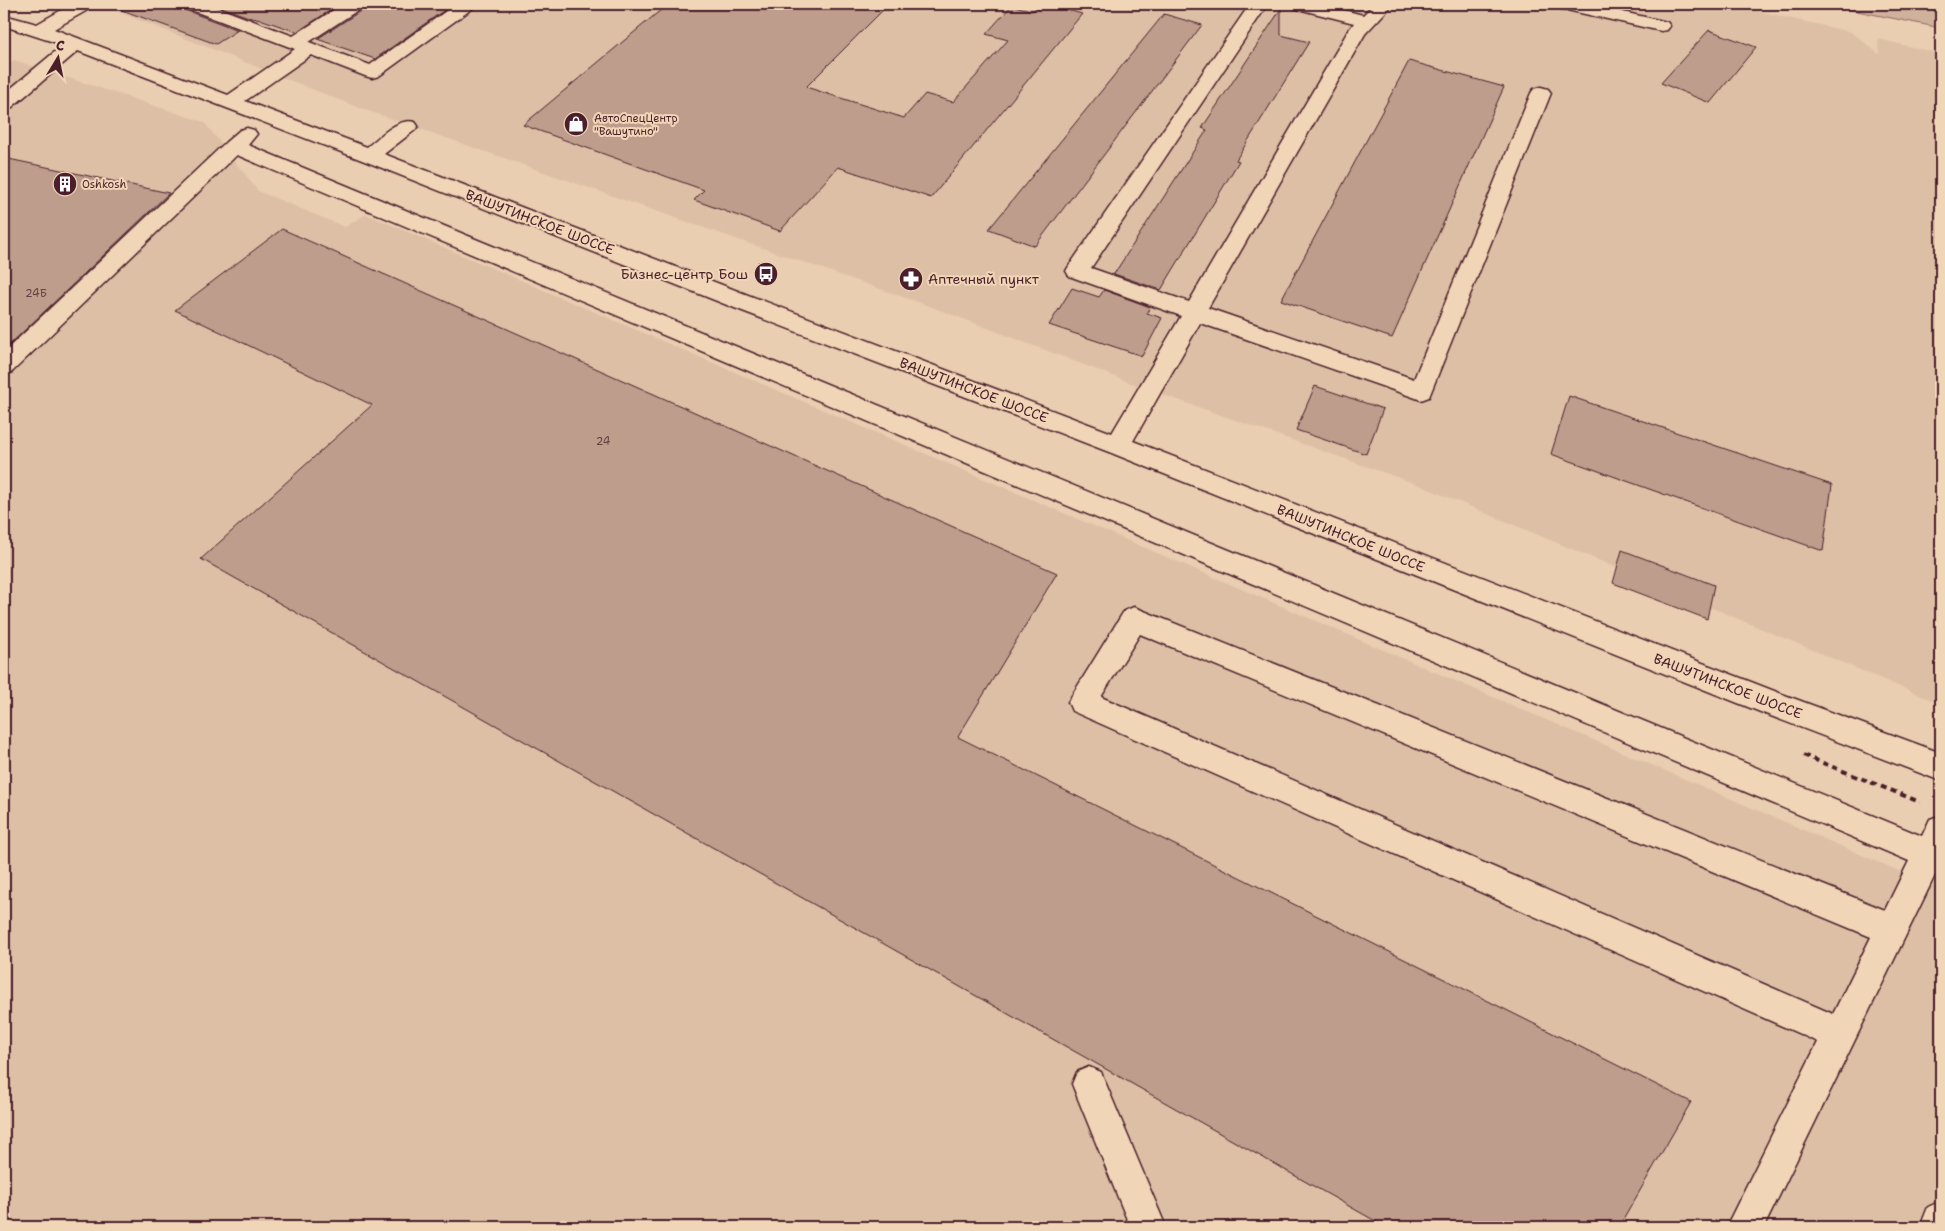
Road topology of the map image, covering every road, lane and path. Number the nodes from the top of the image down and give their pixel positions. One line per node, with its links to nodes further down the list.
1 (85, 4): 12 (street)
2 (192, 4): 14 (street)
3 (354, 4): 14 (street)
4 (467, 4): 14 (street)
5 (1259, 4): 22 (street)
6 (1300, 4): 10 (street)
7 (1384, 4): 10 (street)
8 (1564, 4): 11 (street)
9 (4, 20): 12 (street, ВАШУТИНСКОЕ ШОССЕ)
10 (1366, 21): 22 (street)
11 (1661, 26)
12 (39, 30): 13 (street, ВАШУТИНСКОЕ ШОССЕ)
13 (76, 44): 16 (street, ВАШУТИНСКОЕ ШОССЕ); 17 (street)
14 (302, 46): 16 (street)
15 (1541, 93): 22 (street)
16 (230, 102): 18 (street, ВАШУТИНСКОЕ ШОССЕ)
17 (4, 104)
18 (264, 116): 20 (street); 21 (street, ВАШУТИНСКОЕ ШОССЕ)
19 (408, 126): 21 (street)
20 (234, 146): 23 (street); 26 (street)
21 (370, 155): 24 (street, ВАШУТИНСКОЕ ШОССЕ)
22 (1195, 312): 24 (street)
23 (4, 366)
24 (1118, 445): 25 (street, ВАШУТИНСКОЕ ШОССЕ)
25 (1941, 767)
26 (1935, 842): 27 (street)
27 (1892, 929): 28 (street); 28 (street)
28 (1840, 1034): 32 (street)
29 (1090, 1084): 31 (street)
30 (1941, 1220): 33 (street)
31 (1148, 1227)
32 (1745, 1227)
33 (1938, 1227)

